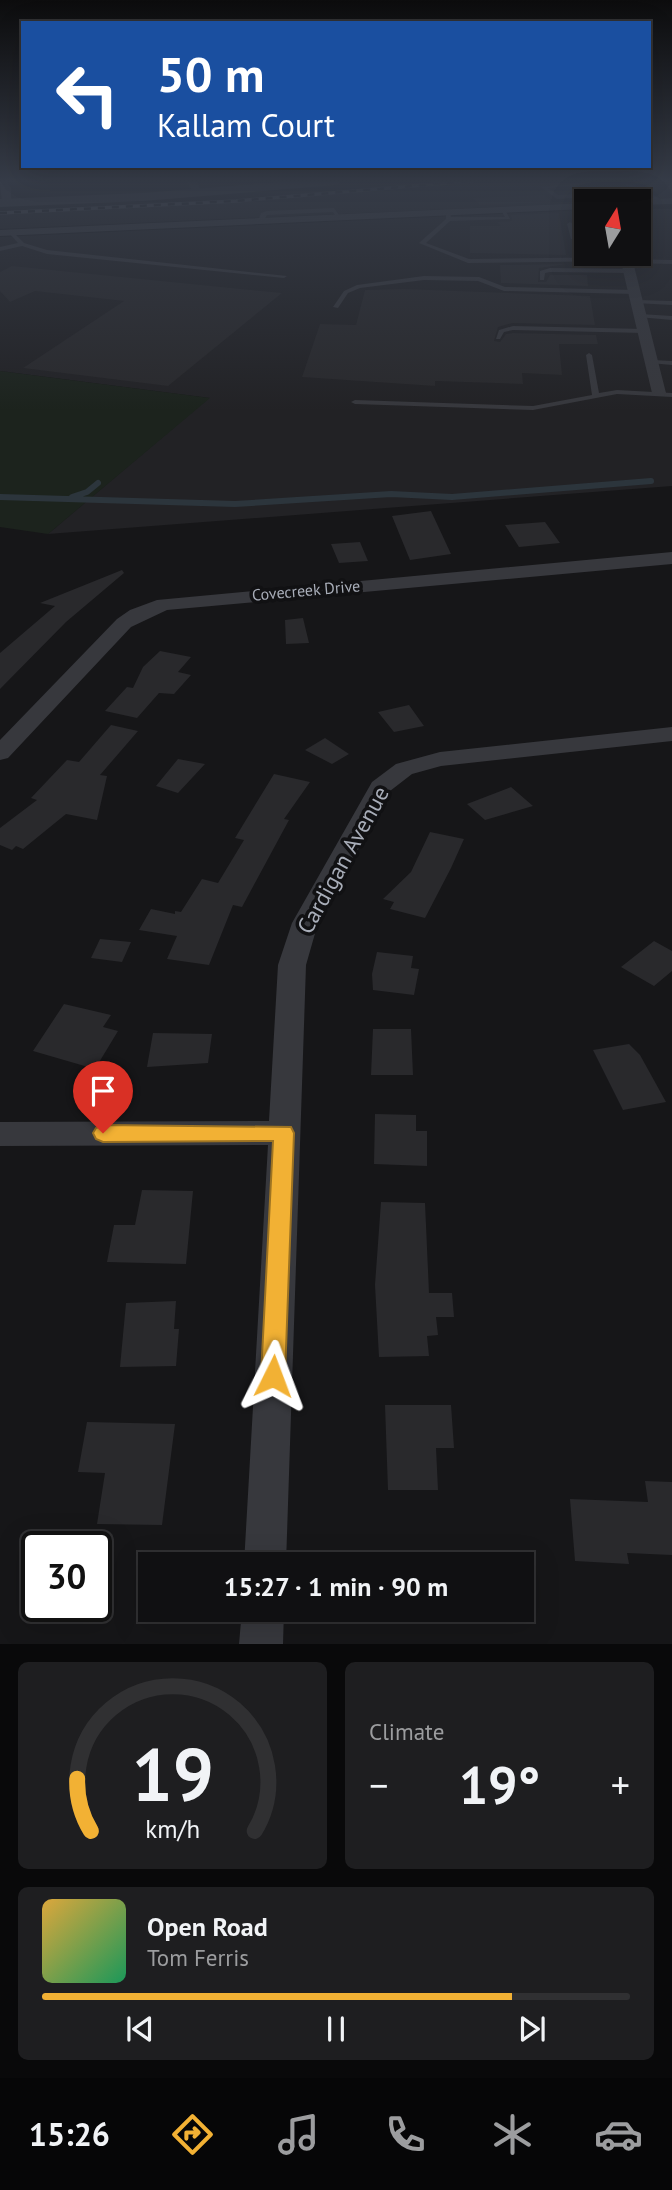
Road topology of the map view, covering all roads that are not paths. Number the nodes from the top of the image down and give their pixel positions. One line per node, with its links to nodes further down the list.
1 (103, 258): 8 (lane)
2 (454, 258): 3 (lane)
3 (573, 260)
4 (651, 262): 5 (lane)
5 (672, 262)
6 (584, 266): 9 (lane)
7 (628, 266): 10 (street)
8 (284, 276)
9 (542, 279)
10 (637, 303): 11 (lane); 12 (lane); 13 (lane); 14 (street)
11 (672, 303)
12 (336, 307)
13 (672, 318)
14 (644, 331): 15 (lane); 17 (street)
15 (498, 338)
16 (589, 355): 20 (lane)
17 (652, 362): 18 (lane); 19 (street)
18 (672, 363)
19 (665, 391): 20 (lane)
20 (596, 396): 21 (lane)
21 (355, 402)
22 (672, 558): 24 (street, Covecreek Drive)
23 (672, 734): 25 (street, Cardigan Avenue)
24 (0, 754)
25 (284, 1133): 26 (street); 27 (street, Cardigan Avenue)
26 (0, 1134)
27 (266, 1552)
28 (262, 1622): 29 (street)
29 (261, 1644)

